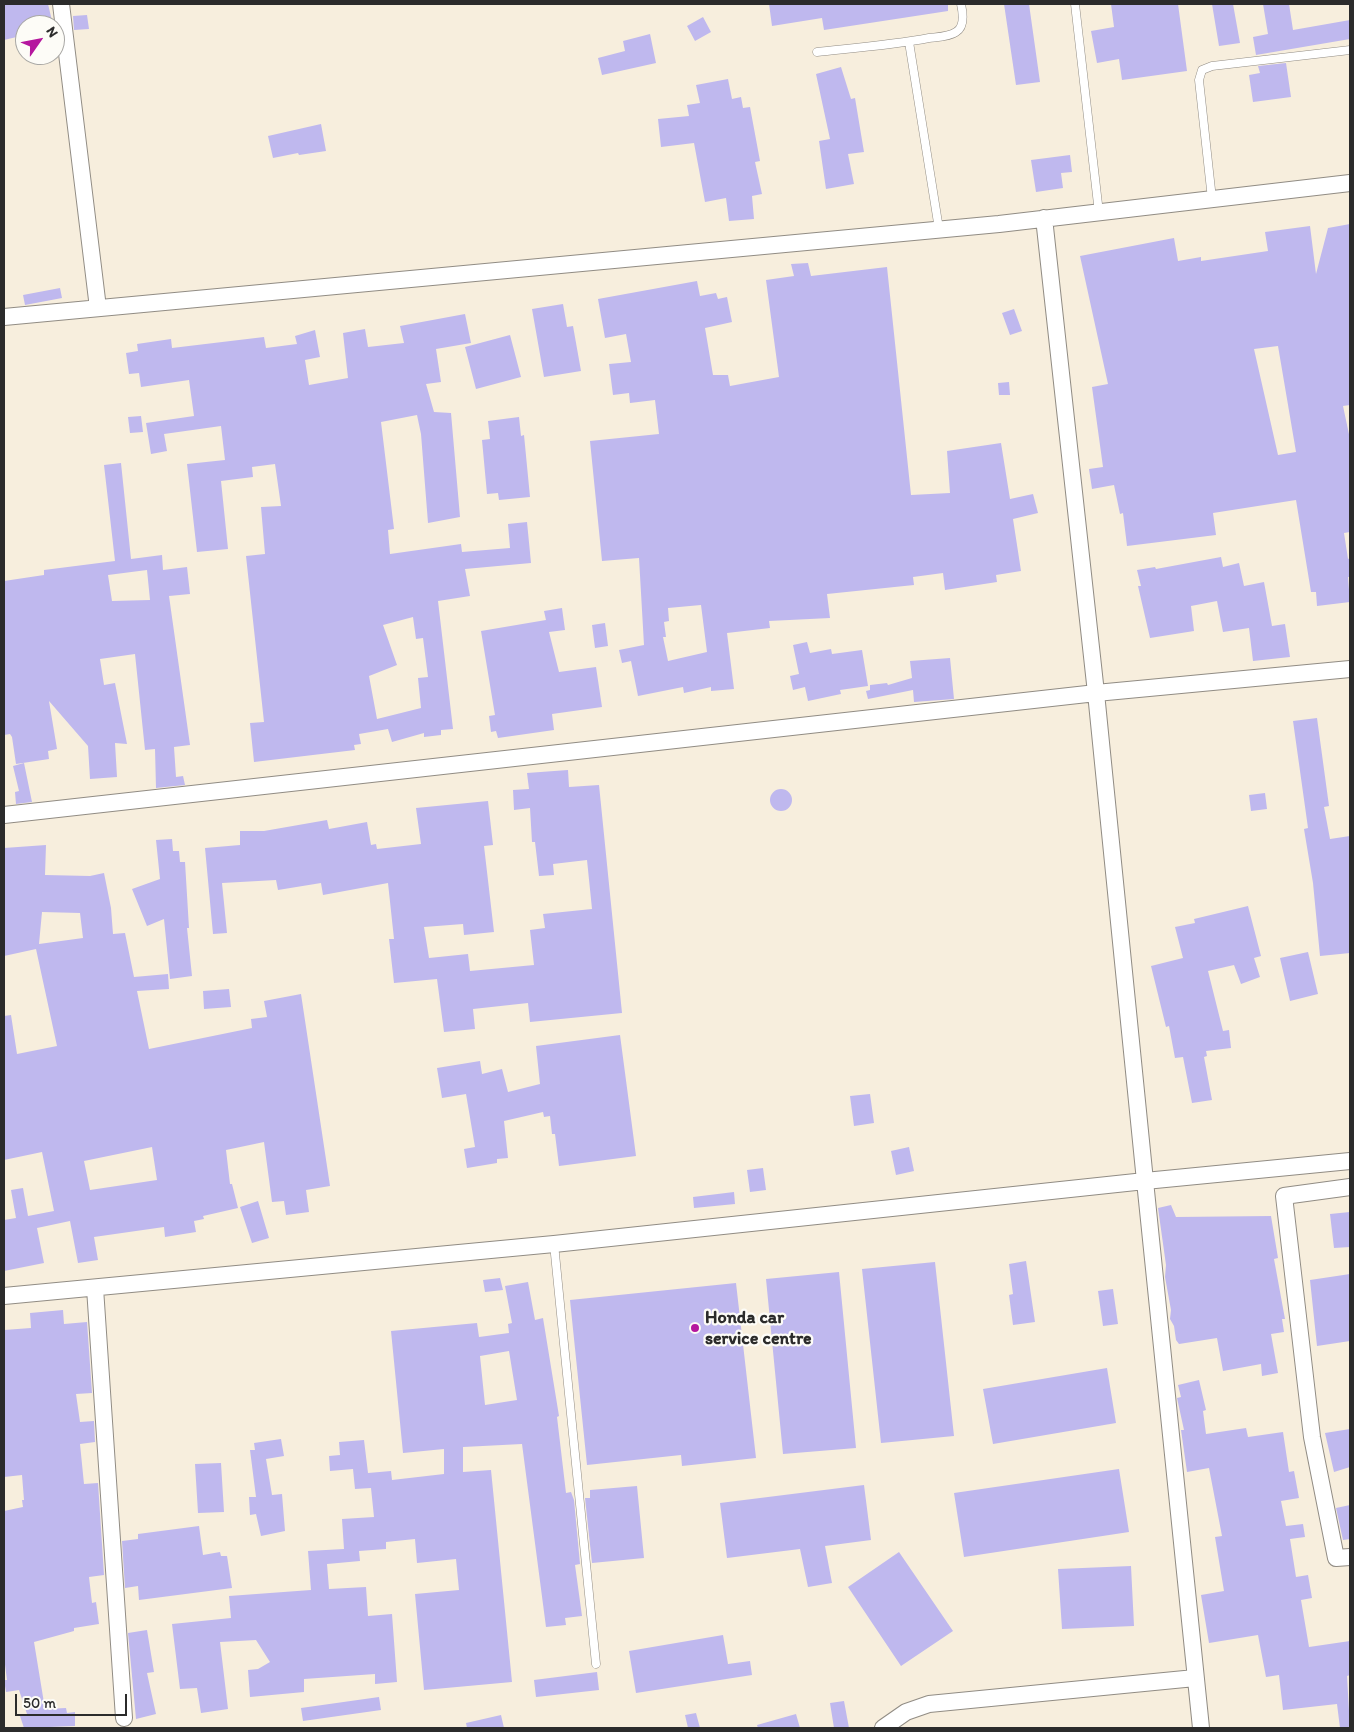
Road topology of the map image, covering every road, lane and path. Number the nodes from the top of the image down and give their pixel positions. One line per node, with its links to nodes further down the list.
1 (62, 4): 12 (street)
2 (961, 4): 4 (lane)
3 (1075, 4): 9 (lane)
4 (909, 42): 6 (lane); 11 (lane)
5 (1350, 50): 8 (lane)
6 (817, 52)
7 (1350, 183): 8 (street)
8 (1212, 199): 9 (street)
9 (1099, 213): 10 (street)
10 (1044, 218): 11 (street); 15 (street)
11 (939, 230): 12 (street)
12 (98, 308): 13 (street)
13 (4, 317)
14 (1350, 669): 15 (street)
15 (1096, 693): 16 (street); 18 (street)
16 (4, 815)
17 (1350, 1161): 18 (street)
18 (1145, 1181): 20 (street); 25 (street)
19 (1350, 1187): 23 (street)
20 (554, 1244): 21 (street); 24 (lane)
21 (95, 1288): 22 (street); 26 (street)
22 (4, 1296)
23 (1350, 1557)
24 (596, 1664)
25 (1195, 1678): 27 (street); 28 (street)
26 (124, 1718)
27 (883, 1728)
28 (1201, 1728)

